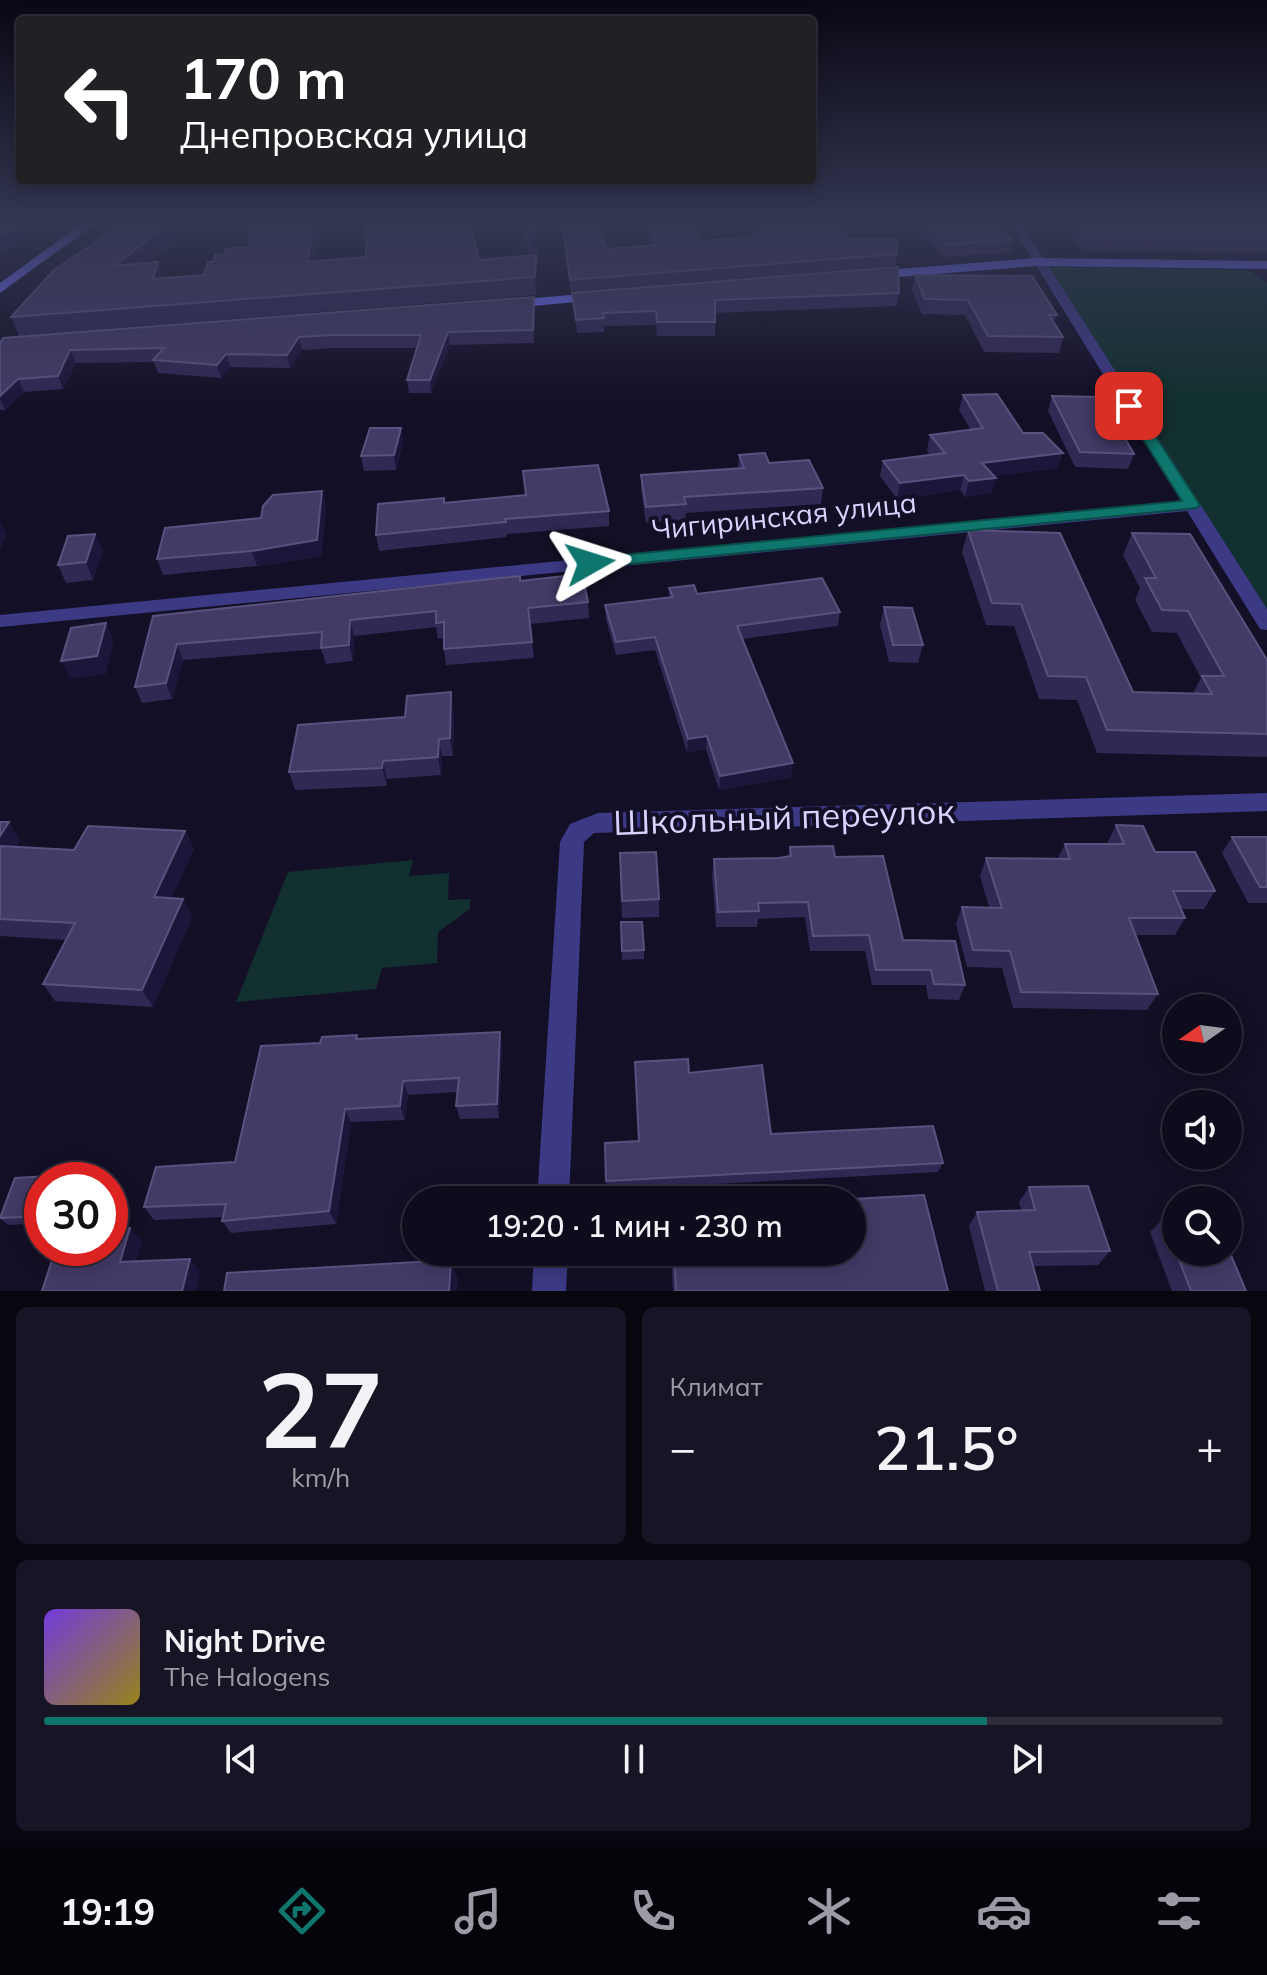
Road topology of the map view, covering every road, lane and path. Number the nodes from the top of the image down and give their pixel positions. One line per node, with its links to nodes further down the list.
1 (1050, 283): 4 (street)
2 (618, 296): 3 (street)
3 (491, 306)
4 (1192, 505): 5 (street, Чигиринская улица); 6 (street)
5 (0, 621)
6 (1267, 624)
7 (1267, 802): 8 (street, Школьный переулок)
8 (554, 1186)
9 (550, 1266): 10 (street)
10 (549, 1291)

